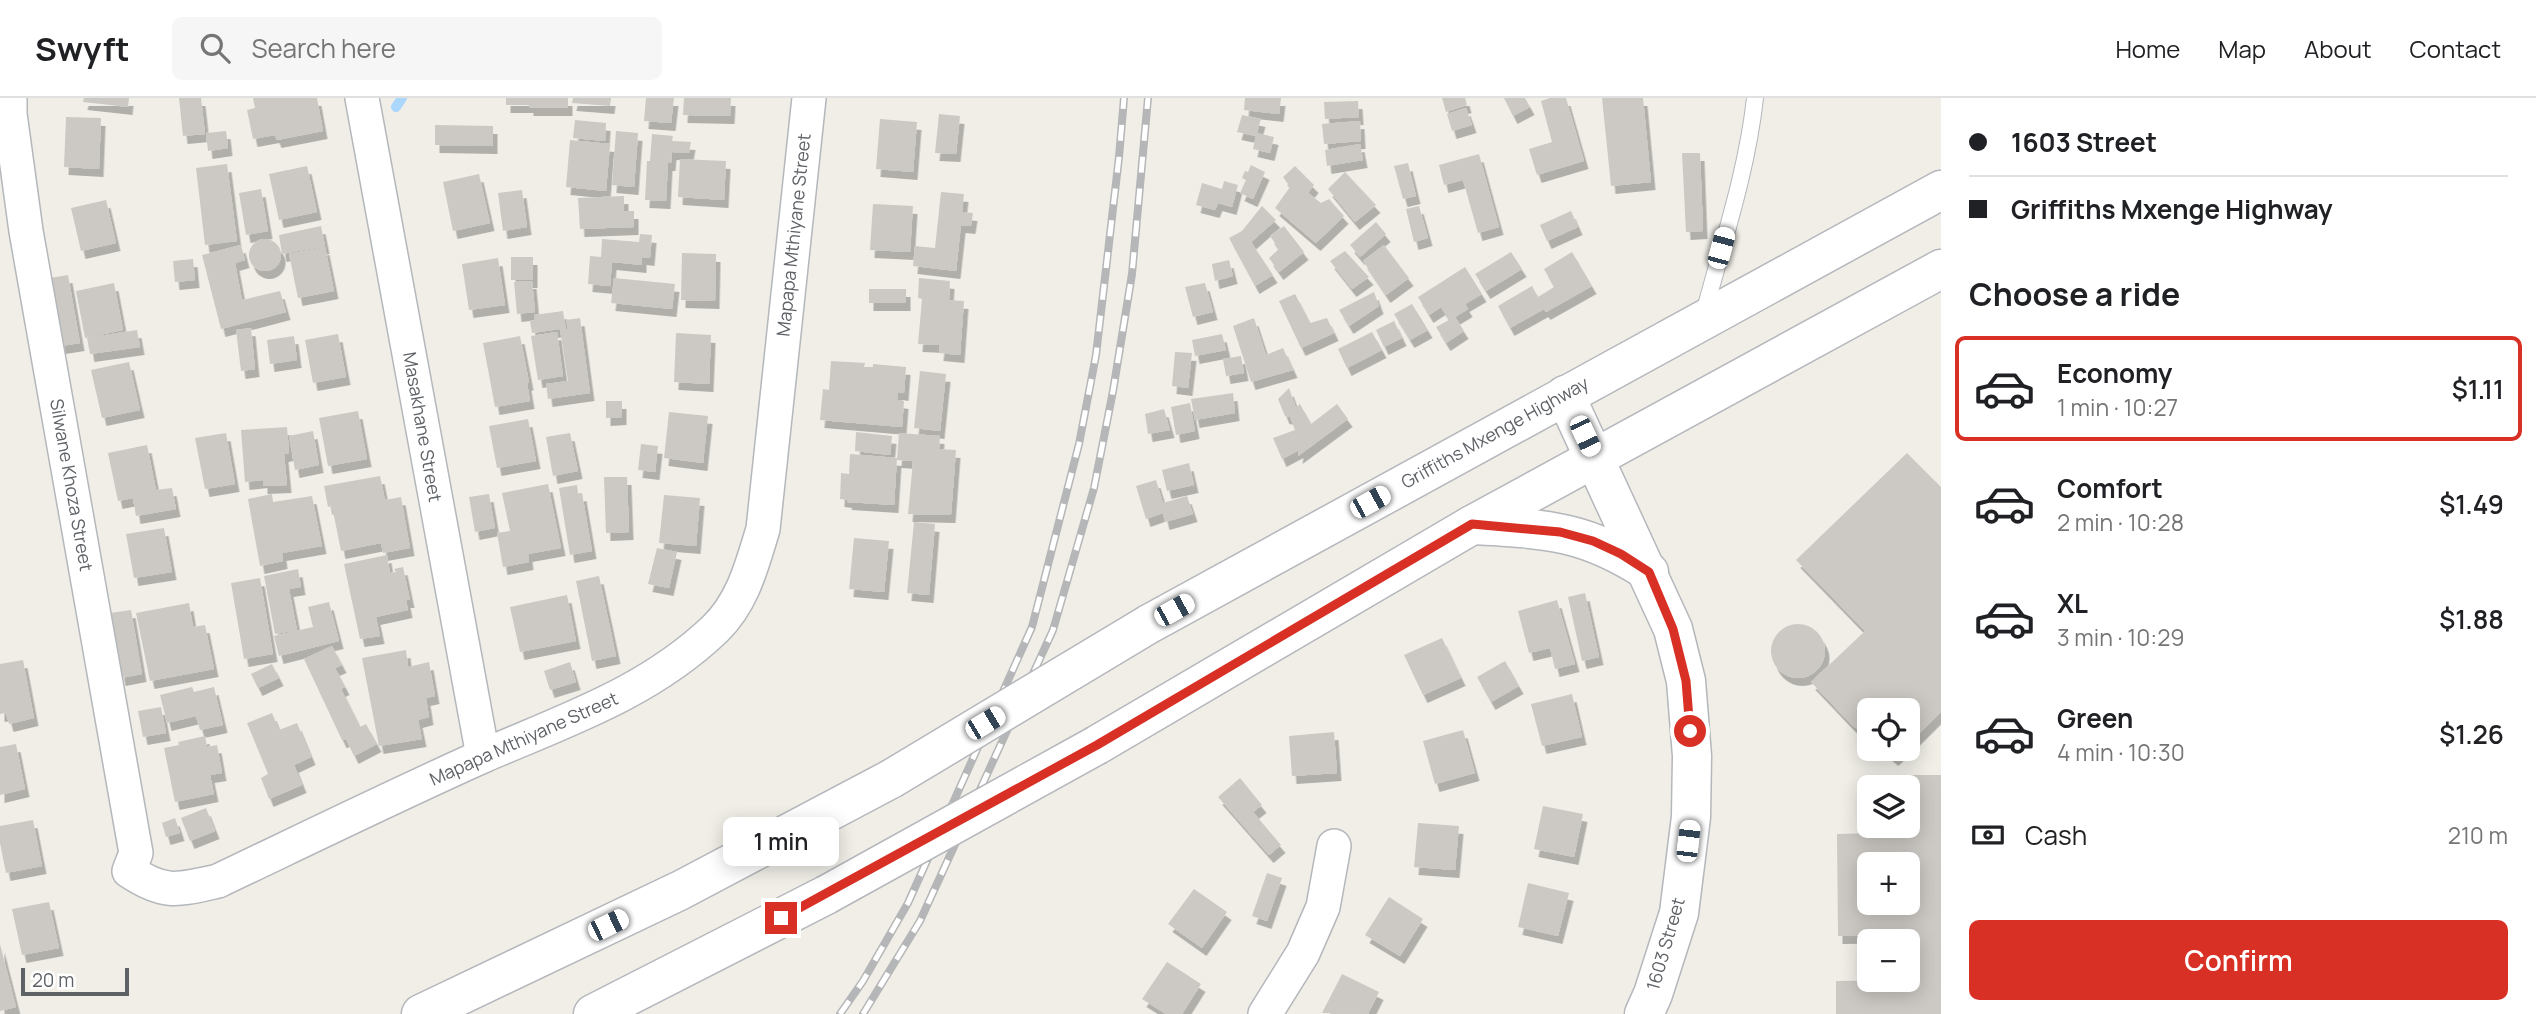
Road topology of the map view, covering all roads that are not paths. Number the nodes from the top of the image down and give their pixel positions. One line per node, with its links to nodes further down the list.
1 (362, 98): 12 (street, Masakhane Street)
2 (809, 98): 12 (street, Mapapa Mthiyane Street)
3 (1755, 98): 7 (lane)
4 (6, 109): 14 (street, Silwane Khoza Street)
5 (1941, 190): 7 (street, Griffiths Mxenge Highway)
6 (1941, 269): 9 (street)
7 (1702, 319): 8 (street, Griffiths Mxenge Highway)
8 (1566, 395): 9 (street, 1603 Street); 15 (street, Griffiths Mxenge Highway, bridge)
9 (1595, 457): 10 (street); 11 (street, 1603 Street)
10 (1472, 524): 11 (street); 16 (street, bridge)
11 (1649, 572): 18 (street, 1603 Street)
12 (483, 756): 14 (street, Mapapa Mthiyane Street)
13 (1334, 846): 17 (street)
14 (129, 871)
15 (421, 1014)
16 (593, 1014)
17 (1265, 1014)
18 (1644, 1014)

